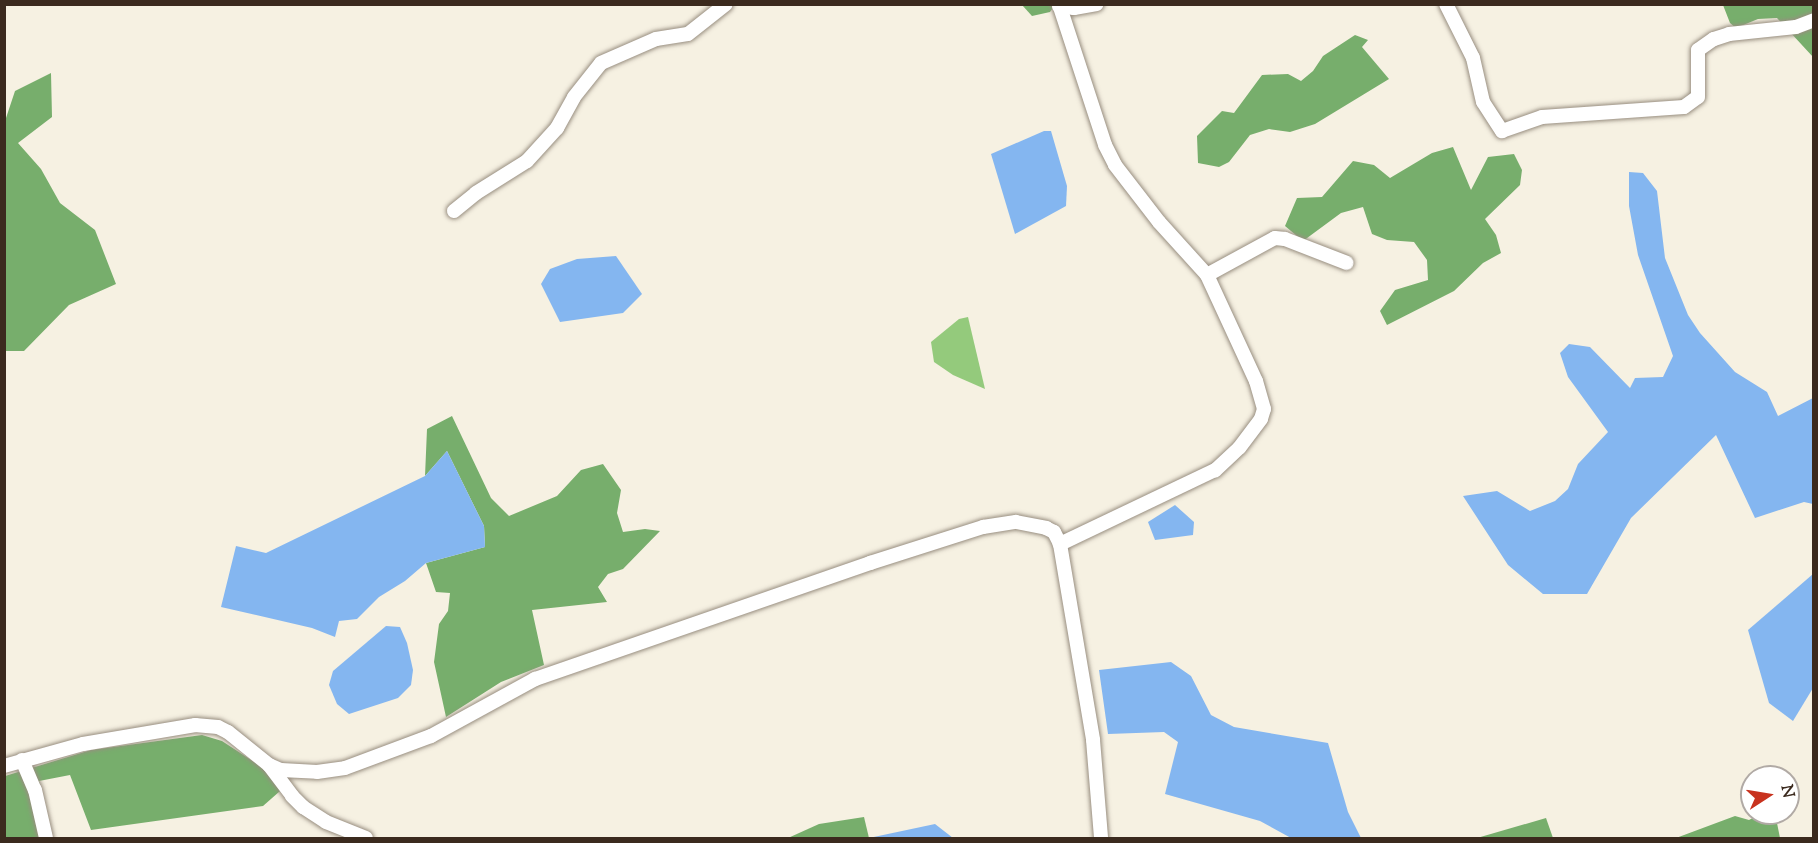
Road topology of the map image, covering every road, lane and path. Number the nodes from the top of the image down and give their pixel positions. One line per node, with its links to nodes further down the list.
1 (726, 4): 6 (street)
2 (1097, 4): 4 (street)
3 (1446, 4): 5 (street)
4 (1059, 5): 8 (street)
5 (1814, 20)
6 (454, 211)
7 (1347, 263): 8 (street)
8 (1207, 275): 9 (street)
9 (1060, 544): 11 (street); 15 (street)
10 (22, 760): 11 (street); 12 (street); 13 (street)
11 (269, 765): 14 (street)
12 (4, 766)
13 (46, 838)
14 (366, 838)
15 (1101, 838)

